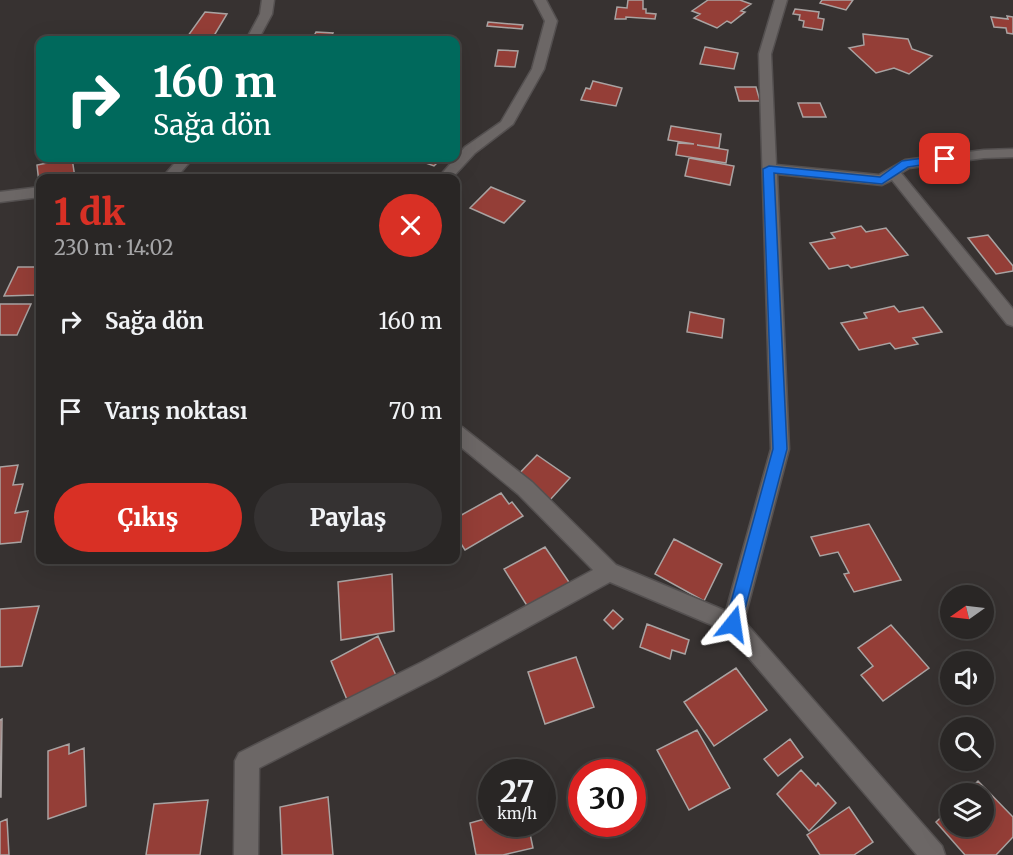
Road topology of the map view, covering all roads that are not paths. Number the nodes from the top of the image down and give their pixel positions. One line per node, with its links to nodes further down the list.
1 (268, 0): 4 (street)
2 (540, 0): 6 (street)
3 (781, 0): 9 (street)
4 (254, 36)
5 (1013, 153): 10 (street)
6 (460, 161)
7 (183, 162): 11 (street)
8 (459, 162): 12 (street)
9 (769, 169): 10 (street); 18 (street)
10 (893, 172): 15 (street)
11 (172, 174)
12 (449, 174)
13 (36, 192): 14 (street)
14 (0, 196)
15 (1013, 320)
16 (460, 435): 17 (street)
17 (609, 572): 18 (street); 19 (street)
18 (733, 624): 20 (street)
19 (246, 855)
20 (933, 855)

